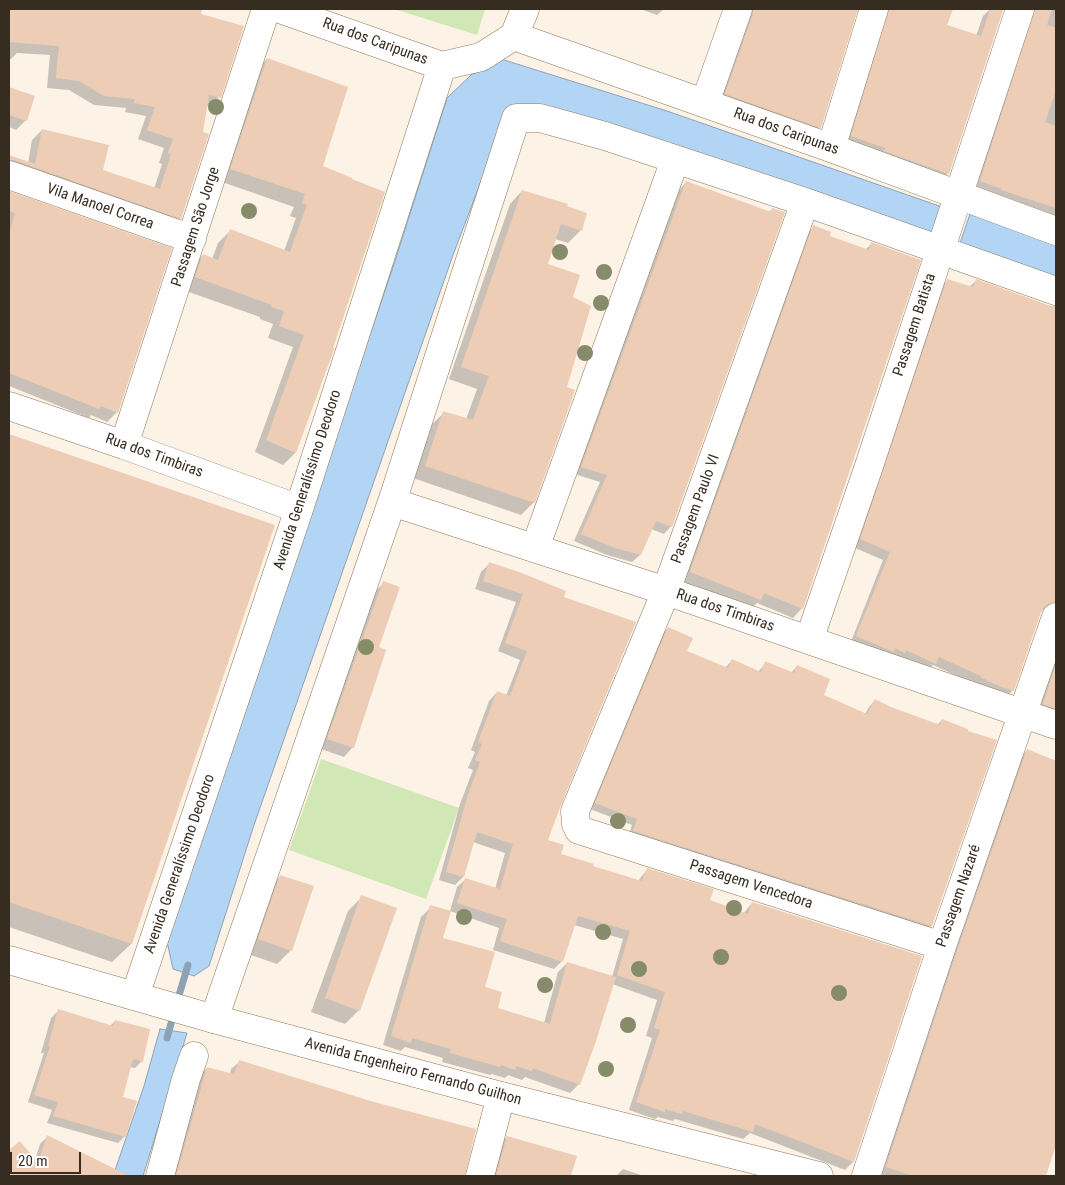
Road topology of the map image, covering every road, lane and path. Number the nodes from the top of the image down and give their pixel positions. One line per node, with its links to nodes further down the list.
1 (266, 9): 16 (street, Passagem São Jorge)
2 (280, 9): 8 (street, Rua dos Caripunas)
3 (525, 9): 7 (street)
4 (738, 9): 9 (street)
5 (874, 9): 10 (street)
6 (1020, 9): 13 (street, Passagem Batista)
7 (514, 36): 8 (street); 9 (street, Rua dos Caripunas)
8 (442, 66): 22 (street, Avenida Generalíssimo Deodoro)
9 (705, 103): 10 (street, Rua dos Caripunas)
10 (831, 148): 13 (street, Rua dos Caripunas)
11 (676, 160): 14 (street); 21 (street); 23 (street)
12 (9, 175): 16 (street, Vila Manoel Correa)
13 (958, 195): 15 (street, Rua dos Caripunas); 17 (street, Passagem Batista)
14 (805, 202): 17 (street); 24 (street, Passagem Paulo VI)
15 (1056, 231)
16 (192, 239): 20 (street, Passagem São Jorge)
17 (940, 249): 18 (street); 26 (street, Passagem Batista)
18 (1056, 291)
19 (9, 406): 20 (street, Rua dos Timbiras)
20 (124, 445): 22 (street, Rua dos Timbiras)
21 (392, 502): 23 (street, Rua dos Timbiras); 33 (street)
22 (299, 508): 32 (street, Avenida Generalíssimo Deodoro)
23 (535, 548): 24 (street, Rua dos Timbiras)
24 (666, 591): 26 (street, Rua dos Timbiras); 29 (street, Passagem Paulo VI)
25 (1056, 617): 27 (street, Passagem Nazaré)
26 (809, 640): 27 (street, Rua dos Timbiras)
27 (1024, 713): 28 (street, Rua dos Timbiras); 30 (street, Passagem Nazaré)
28 (1056, 724)
29 (575, 811): 30 (street, Passagem Vencedora)
30 (942, 946): 39 (street, Passagem Nazaré)
31 (9, 960): 32 (street, Avenida Engenheiro Fernando Guilhon)
32 (135, 996): 33 (street, Avenida Engenheiro Fernando Guilhon)
33 (214, 1019): 35 (street, Avenida Engenheiro Fernando Guilhon)
34 (194, 1056): 36 (street)
35 (501, 1096): 37 (street); 38 (street, Avenida Engenheiro Fernando Guilhon)
36 (160, 1176)
37 (480, 1176)
38 (818, 1176)
39 (866, 1176)

